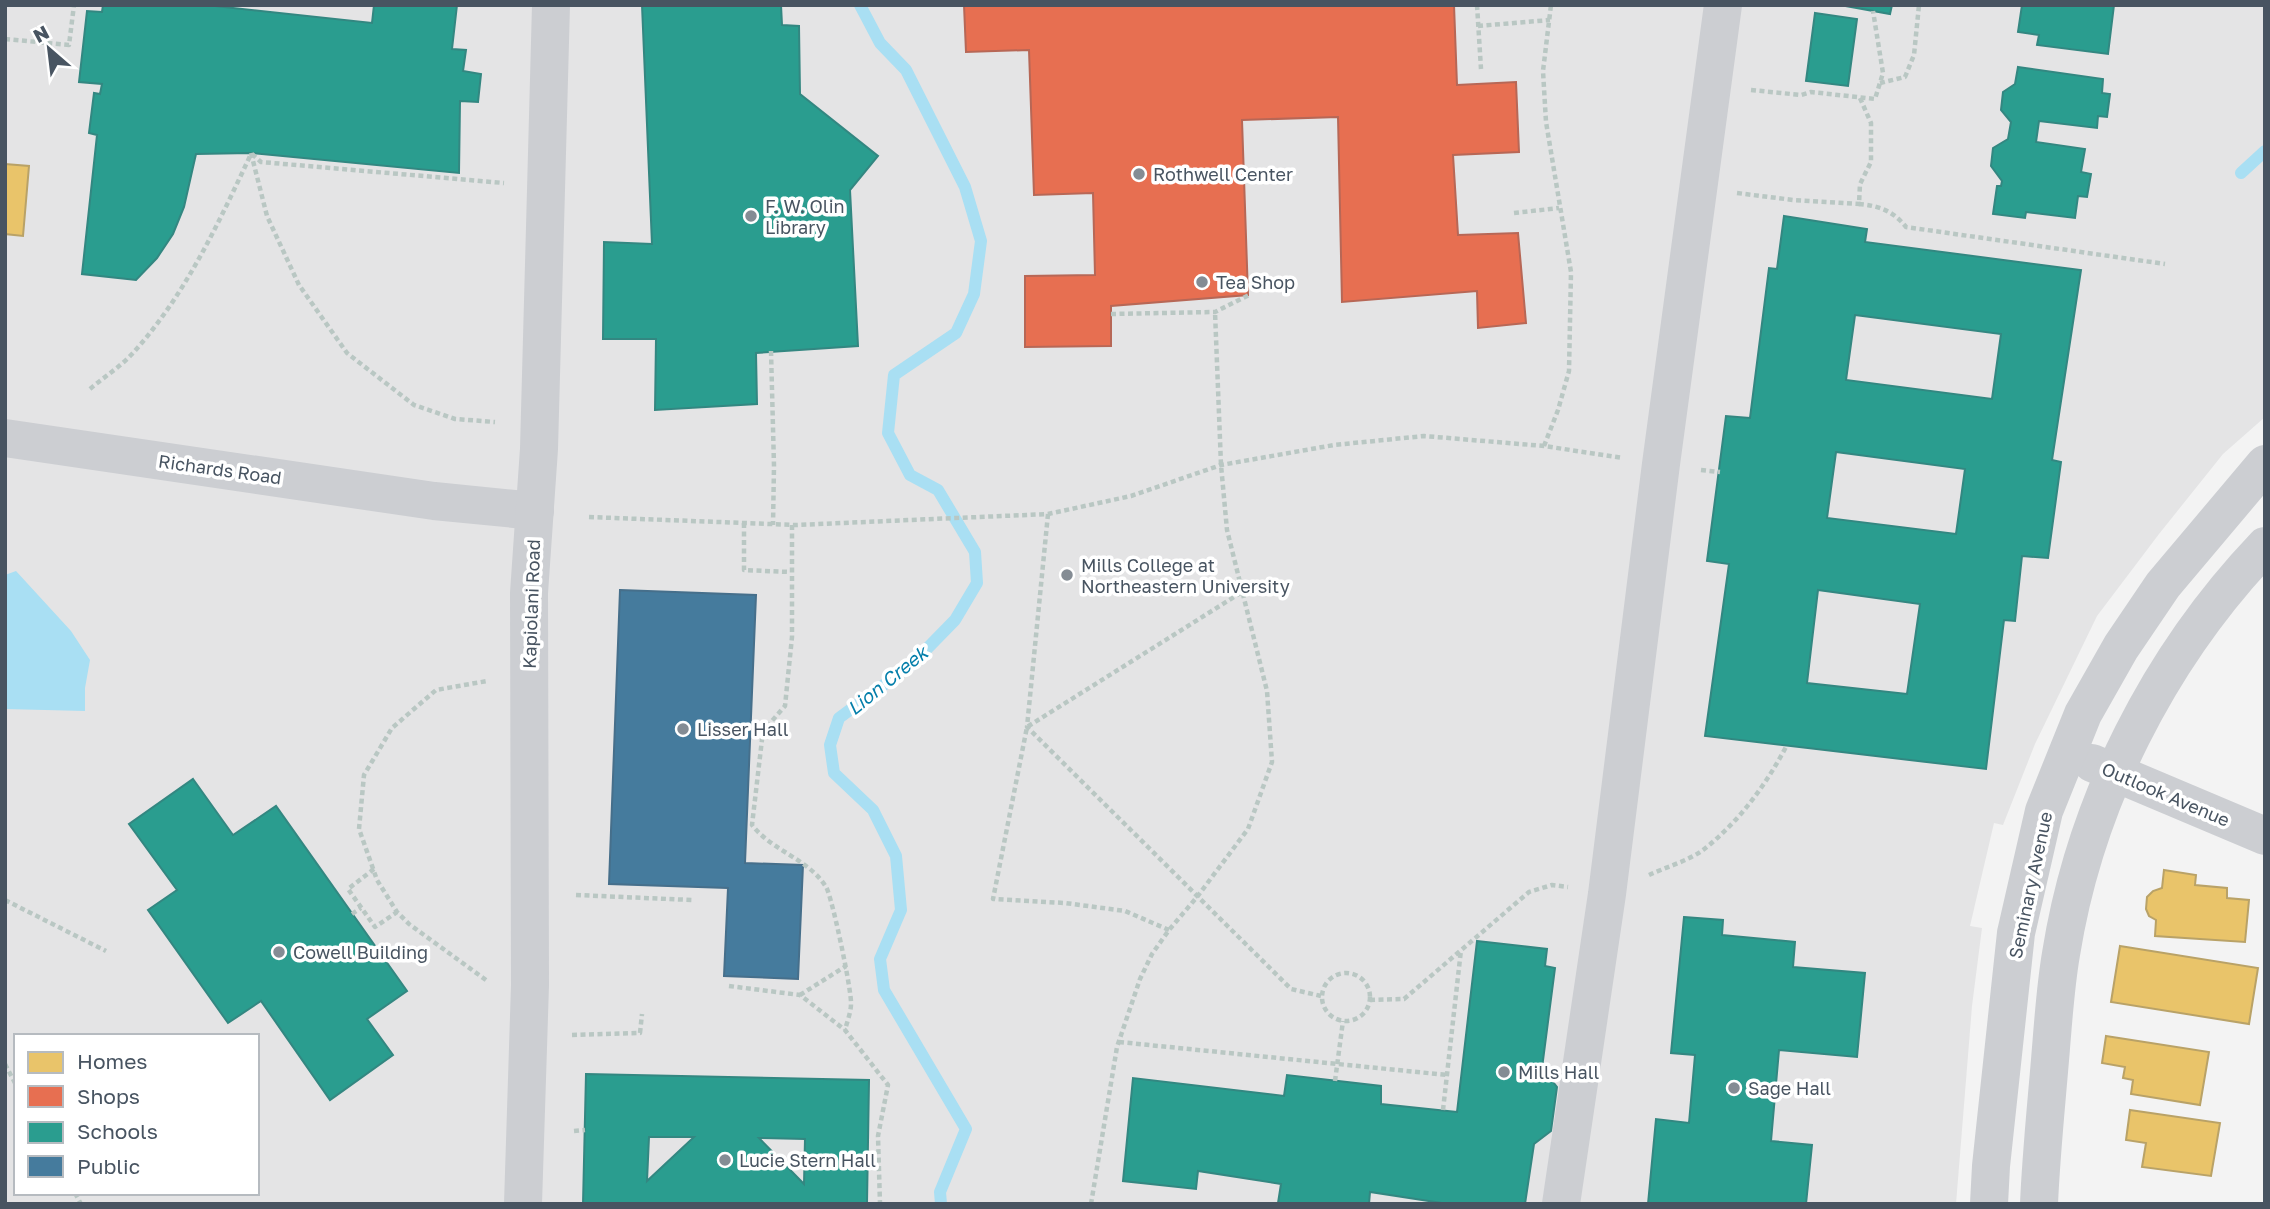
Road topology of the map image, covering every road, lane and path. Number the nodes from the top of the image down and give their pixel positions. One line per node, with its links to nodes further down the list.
1 (74, 5): 10 (path)
2 (551, 5): 33 (street, Kapiolani Road)
3 (1477, 5): 9 (path)
4 (1551, 5): 8 (path)
5 (1723, 5): 13 (street)
6 (1919, 5): 12 (path)
7 (1873, 11): 12 (path)
8 (1550, 20): 9 (path); 19 (path)
9 (1478, 26): 11 (path)
10 (5, 39)
11 (1481, 69)
12 (1880, 83): 14 (path)
13 (1712, 87): 14 (path); 17 (street)
14 (1860, 98): 18 (path)
15 (251, 153): 16 (path); 26 (path); 27 (path)
16 (504, 183)
17 (1698, 187): 18 (path); 30 (street)
18 (1862, 204): 21 (path)
19 (1559, 208): 20 (path); 29 (path)
20 (1514, 213)
21 (2165, 264)
22 (1249, 295): 23 (path)
23 (1215, 312): 24 (path); 32 (path)
24 (1111, 314)
25 (771, 351): 37 (path)
26 (90, 389)
27 (495, 422)
28 (5, 438): 33 (street, Richards Road)
29 (1544, 446): 30 (path); 32 (path)
30 (1661, 464): 49 (street)
31 (2265, 464): 45 (street, Seminary Avenue)
32 (1221, 465): 34 (path); 41 (path)
33 (535, 511): 79 (street, Kapiolani Road)
34 (1048, 514): 38 (path); 43 (path)
35 (589, 517): 36 (path)
36 (744, 523): 37 (path); 40 (path)
37 (773, 525): 38 (path)
38 (792, 525): 40 (path)
39 (2265, 546): 46 (street)
40 (790, 572): 60 (path)
41 (1242, 592): 43 (path); 51 (path)
42 (487, 681): 48 (path)
43 (1027, 727): 51 (path); 57 (path)
44 (1787, 745): 49 (path)
45 (2067, 752): 46 (street, Outlook Avenue); 83 (street, Seminary Avenue)
46 (2114, 772): 47 (street, Outlook Avenue); 84 (street)
47 (2265, 836)
48 (374, 869): 54 (path); 55 (path)
49 (1607, 894): 58 (path); 82 (street)
50 (576, 895): 53 (path)
51 (1198, 897): 57 (path); 64 (path)
52 (5, 900): 59 (path)
53 (691, 900)
54 (361, 908): 55 (path); 56 (path)
55 (397, 912): 61 (path)
56 (352, 914)
57 (1169, 930): 70 (path)
58 (1461, 949): 65 (path); 73 (path)
59 (106, 951)
60 (846, 966): 63 (path); 68 (path)
61 (486, 980)
62 (729, 986): 63 (path)
63 (800, 995): 68 (path)
64 (1321, 996): 65 (path); 67 (path)
65 (1370, 1000): 67 (path)
66 (642, 1014): 69 (path)
67 (1343, 1021): 72 (path)
68 (845, 1030): 80 (path)
69 (572, 1035)
70 (1119, 1042): 72 (path); 81 (path)
71 (5, 1064): 74 (path)
72 (1338, 1064): 73 (path); 75 (path)
73 (1447, 1075): 76 (path)
74 (14, 1081)
75 (1335, 1081)
76 (1443, 1110)
77 (574, 1130): 78 (path)
78 (585, 1130)
79 (523, 1204)
80 (880, 1204)
81 (1091, 1204)
82 (1562, 1204)
83 (1989, 1204)
84 (2039, 1204)

